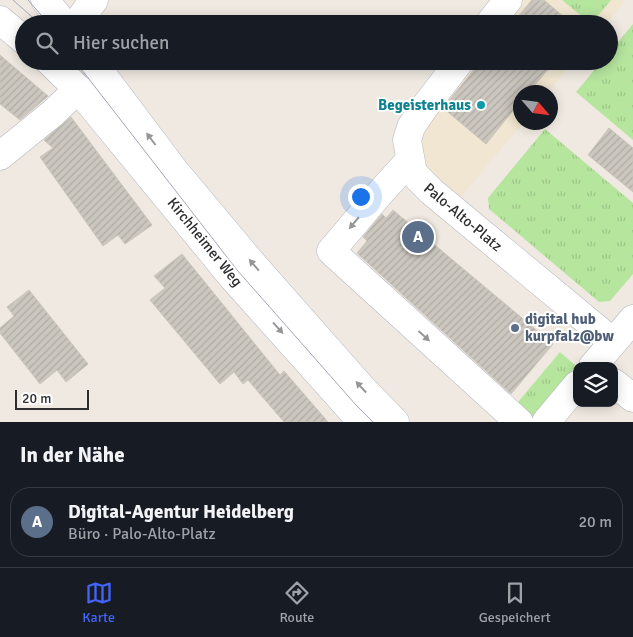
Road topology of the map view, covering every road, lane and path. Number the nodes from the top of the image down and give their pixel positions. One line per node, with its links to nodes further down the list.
1 (45, 0): 4 (street)
2 (94, 0): 5 (street)
3 (508, 0): 6 (street)
4 (57, 15)
5 (83, 15)
6 (496, 15)
7 (0, 20): 8 (street)
8 (15, 32)
9 (58, 70): 12 (street, Kirchheimer Weg)
10 (99, 70): 22 (street, Kirchheimer Weg, one-way to 10)
11 (453, 70): 14 (street, Palo-Alto-Platz)
12 (78, 89): 13 (street); 21 (street, Kirchheimer Weg, one-way to 21)
13 (0, 156)
14 (410, 160): 16 (street, Palo-Alto-Platz); 23 (street, one-way to 23)
15 (633, 319): 16 (street)
16 (613, 342): 17 (street)
17 (596, 362)
18 (618, 386): 20 (street)
19 (573, 390): 24 (street)
20 (633, 398)
21 (362, 422)
22 (395, 422)
23 (519, 422)
24 (546, 422)

